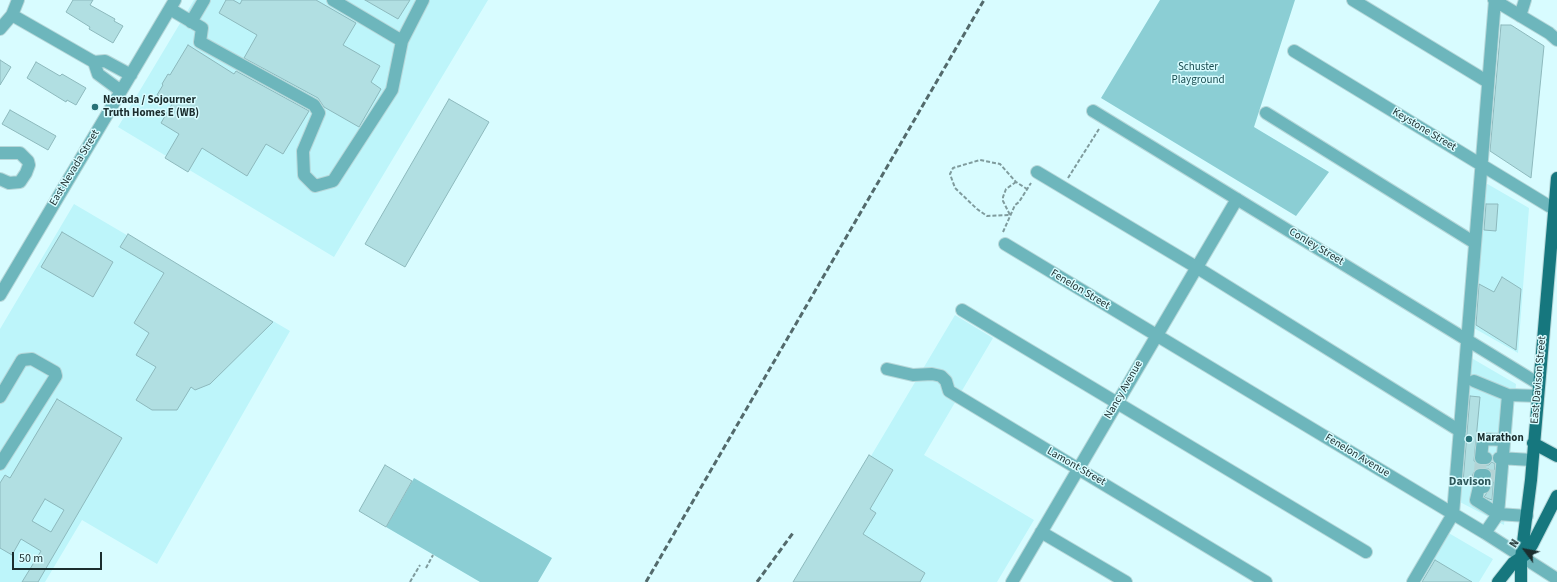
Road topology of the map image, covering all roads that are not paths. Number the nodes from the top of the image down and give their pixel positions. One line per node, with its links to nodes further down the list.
1 (18, 0): 9 (street)
2 (204, 0): 11 (street)
3 (333, 0): 14 (street)
4 (424, 0): 14 (street)
5 (1353, 0): 18 (street)
6 (1494, 0): 10 (street); 18 (street)
7 (1525, 0): 10 (street)
8 (173, 4): 11 (street); 17 (street, East Nevada Street)
9 (12, 15): 12 (street); 16 (street)
10 (1520, 16): 13 (street)
11 (191, 22): 14 (street)
12 (0, 29)
13 (1557, 40)
14 (402, 41)
15 (1294, 51): 23 (street, Keystone Street)
16 (94, 62): 17 (street); 19 (street)
17 (131, 75): 19 (street, East Nevada Street)
18 (1488, 82): 23 (street)
19 (121, 91): 32 (street, East Nevada Street)
20 (1093, 111): 27 (street, Conley Street)
21 (1266, 113): 29 (street)
22 (0, 153): 26 (street)
23 (1481, 164): 28 (street, Keystone Street); 29 (street)
24 (1037, 172): 31 (street)
25 (1557, 178): 28 (main road, East Davison Street)
26 (0, 179)
27 (1237, 199): 31 (street, Nancy Avenue); 35 (street, Conley Street)
28 (1554, 209): 38 (main road, East Davison Street)
29 (1475, 243): 35 (street)
30 (1005, 244): 34 (street, Fenelon Street)
31 (1196, 268): 34 (street, Nancy Avenue); 42 (street)
32 (0, 295)
33 (962, 310): 41 (street)
34 (1156, 336): 41 (street, Nancy Avenue); 53 (street, Fenelon Avenue)
35 (1467, 339): 38 (street, Conley Street); 42 (street)
36 (887, 369): 50 (street, Lamont Street)
37 (1474, 381): 39 (street)
38 (1539, 390): 39 (street); 44 (main road, East Davison Street)
39 (1508, 395): 43 (street)
40 (0, 397): 49 (street)
41 (1117, 402): 50 (street, Nancy Avenue); 58 (street)
42 (1460, 431): 53 (street)
43 (1504, 440): 46 (street); 47 (street)
44 (1533, 443): 45 (main road); 48 (main road, East Davison Street)
45 (1557, 456)
46 (1483, 458)
47 (1501, 458): 48 (street); 51 (street)
48 (1532, 460): 55 (main road, East Davison Street)
49 (0, 464)
50 (1079, 469): 56 (street, Nancy Avenue); 63 (street, Lamont Street)
51 (1489, 480): 54 (street); 54 (street)
52 (1557, 496): 59 (main road)
53 (1453, 514): 57 (street, Fenelon Avenue); 64 (street)
54 (1498, 514): 55 (street); 57 (street)
55 (1527, 516): 59 (main road, East Davison Street)
56 (1042, 532): 61 (street, Nancy Avenue); 62 (street)
57 (1485, 533): 59 (street, Fenelon Avenue)
58 (1366, 552)
59 (1521, 558): 60 (street, Fenelon Avenue); 65 (main road); 66 (main road, East Davison Street)
60 (1557, 579)
61 (1012, 582)
62 (1126, 582)
63 (1266, 582)
64 (1413, 582)
65 (1498, 582)
66 (1521, 582)

